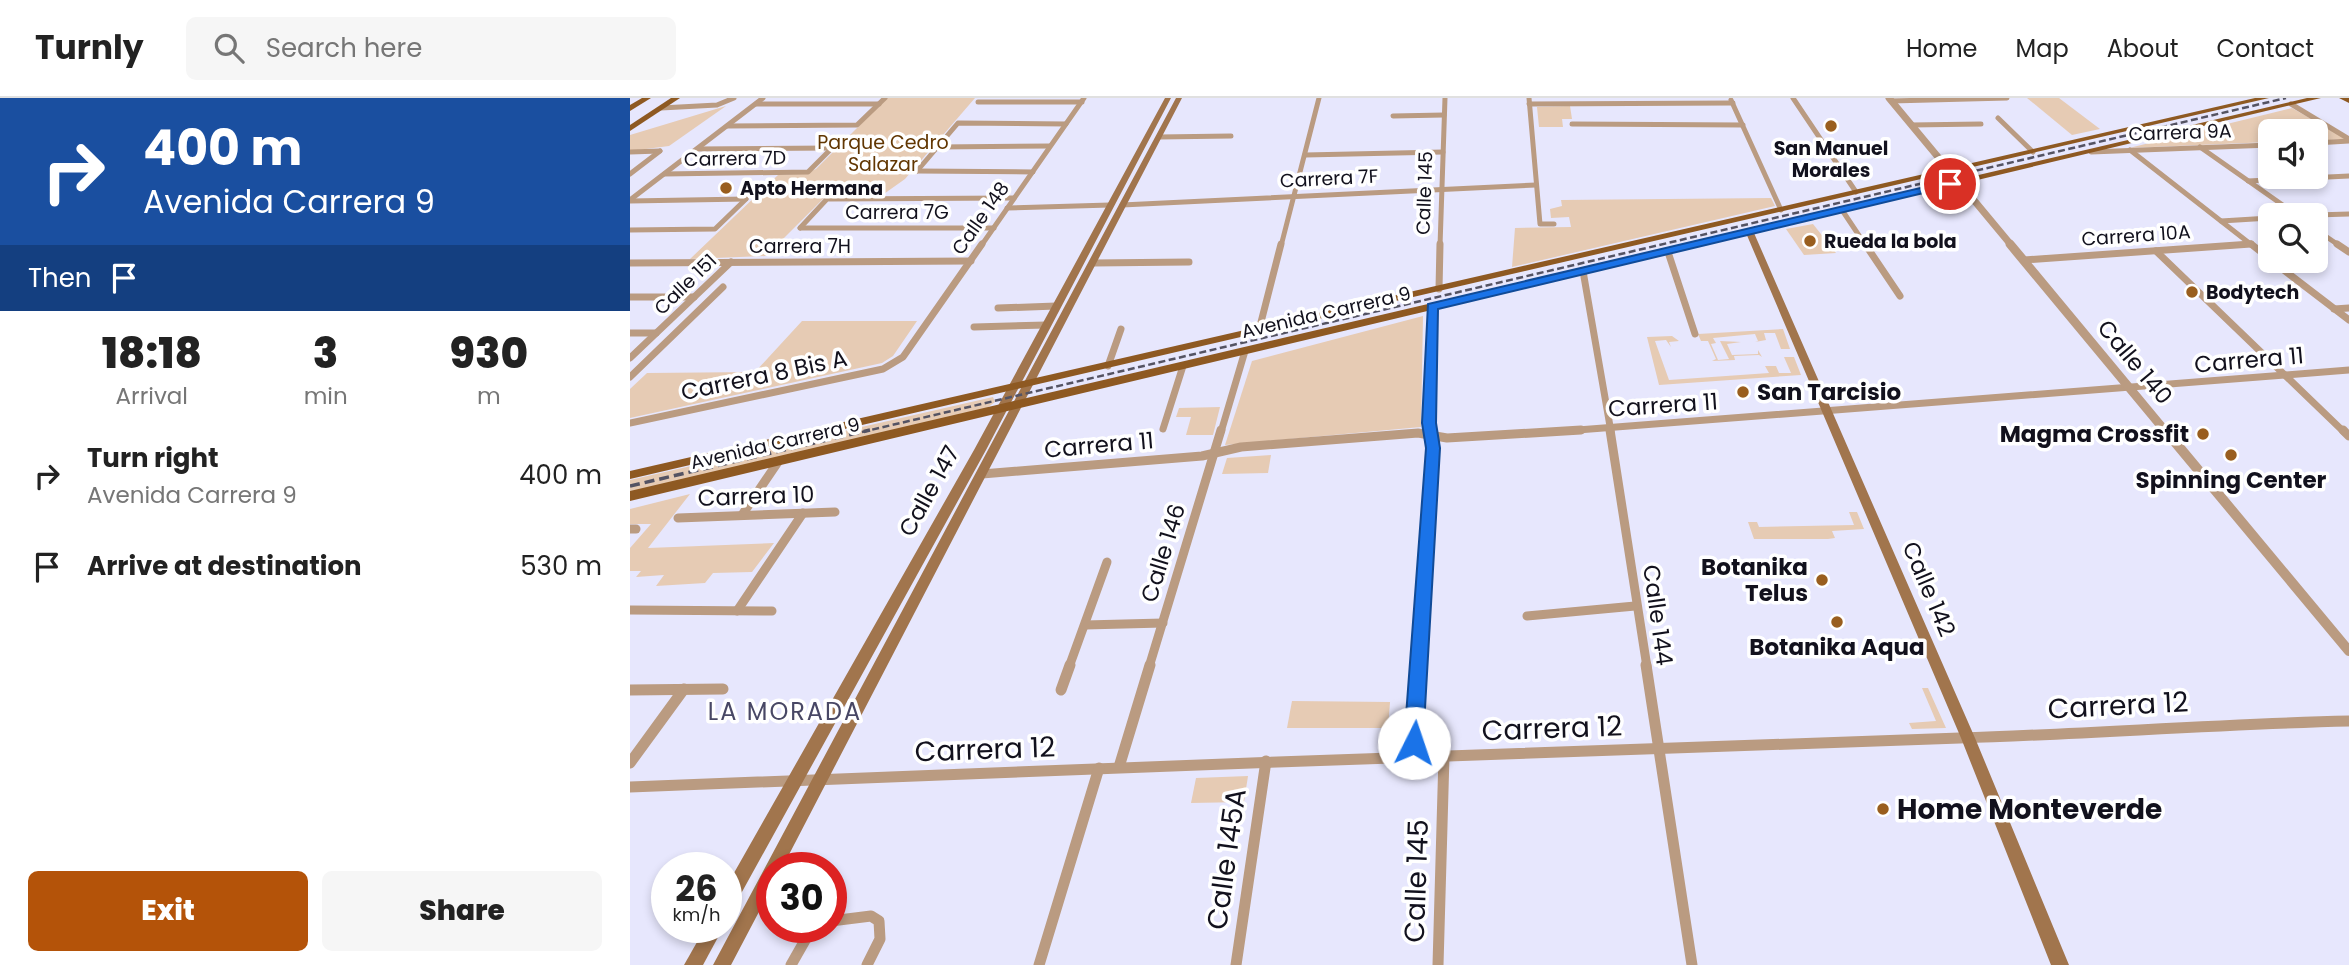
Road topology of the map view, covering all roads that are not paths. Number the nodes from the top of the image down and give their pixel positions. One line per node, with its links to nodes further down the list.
1 (647, 98): 25 (main road)
2 (676, 98): 24 (main road)
3 (734, 98): 24 (street)
4 (763, 98): 21 (street)
5 (885, 98): 22 (street)
6 (1168, 98): 65 (main road, Calle 147)
7 (1179, 98): 37 (main road, Calle 147)
8 (1319, 98): 50 (street)
9 (1446, 98): 26 (street, Calle 145)
10 (1793, 98): 60 (street)
11 (2007, 98): 17 (street)
12 (2265, 98): 48 (main road, Avenida Carrera 9)
13 (2317, 98): 23 (main road, Avenida Carrera 9)
14 (2343, 98): 20 (main road)
15 (979, 100): 16 (street)
16 (1083, 100): 29 (street, Calle 148)
17 (1890, 100): 34 (street, Calle 140)
18 (1529, 101): 19 (street); 58 (street)
19 (1731, 101): 33 (street)
20 (2349, 102)
21 (755, 104): 22 (street); 32 (street)
22 (879, 104): 32 (street)
23 (2291, 104): 38 (street); 49 (main road, Avenida Carrera 9)
24 (661, 108): 35 (main road)
25 (630, 109)
26 (1444, 115): 27 (street); 47 (street, Calle 145)
27 (1393, 116)
28 (1998, 118): 48 (street)
29 (1066, 124): 41 (street, Calle 148); 42 (street)
30 (1572, 124): 33 (street)
31 (1981, 124): 34 (street)
32 (727, 125): 44 (street)
33 (1743, 125): 69 (street)
34 (1911, 125): 51 (street, Calle 140)
35 (630, 128)
36 (1230, 136): 37 (street)
37 (1159, 137): 66 (main road, Calle 147)
38 (2349, 140): 39 (street)
39 (2328, 142)
40 (2258, 145): 43 (street, Carrera 9A)
41 (1050, 146): 42 (street); 52 (street, Calle 148)
42 (938, 147): 52 (street)
43 (2200, 147): 45 (street, Carrera 9A); 56 (street)
44 (697, 149): 54 (street); 54 (street, Carrera 7D)
45 (2130, 150): 49 (street, Carrera 9A); 73 (street)
46 (630, 152): 53 (street)
47 (1443, 152): 50 (street); 59 (street, Calle 145)
48 (2033, 152): 51 (main road, Avenida Carrera 9)
49 (2091, 152): 57 (main road, Avenida Carrera 9)
50 (1305, 155): 61 (street)
51 (1948, 171): 57 (street, Calle 140); 60 (main road, Avenida Carrera 9)
52 (1033, 172): 62 (street, Calle 148)
53 (630, 174)
54 (664, 174): 63 (street)
55 (2349, 176): 56 (street)
56 (2248, 181): 64 (street)
57 (1958, 182): 68 (main road, Avenida Carrera 9); 84 (street, Calle 140)
58 (1536, 185): 59 (street, Carrera 7F); 74 (street)
59 (1442, 188): 61 (street, Carrera 7F); 93 (street, Calle 145)
60 (1856, 192): 69 (main road, Avenida Carrera 9)
61 (1294, 196): 66 (street, Carrera 7F); 108 (street)
62 (1014, 198): 67 (street, Calle 148); 75 (street, Carrera 7G)
63 (630, 200): 76 (street)
64 (2280, 203)
65 (1110, 205): 67 (street); 97 (main road, Calle 147)
66 (1122, 205): 89 (main road, Calle 147)
67 (1007, 208): 75 (street, Calle 148)
68 (1842, 209): 77 (main road, Avenida Carrera 9); 94 (street)
69 (1782, 210): 93 (main road, Avenida Carrera 9)
70 (2349, 214): 71 (street)
71 (2328, 215)
72 (2258, 219): 73 (street)
73 (2221, 221): 79 (street)
74 (1554, 224)
75 (994, 228): 85 (street, Calle 148)
76 (630, 230)
77 (1750, 233): 82 (main road, Avenida Carrera 9); 125 (main road, Calle 142)
78 (2328, 238): 83 (street)
79 (2250, 244): 80 (street); 81 (street, Carrera 10A)
80 (2258, 250)
81 (2156, 251): 84 (street, Carrera 10A); 118 (street)
82 (1668, 252): 90 (main road, Avenida Carrera 9); 111 (street)
83 (2349, 252)
84 (2024, 260): 122 (street, Calle 140)
85 (971, 261): 87 (street, Carrera 7H); 113 (street, Calle 148)
86 (630, 262): 87 (street, Carrera 7H)
87 (731, 262): 96 (street, Calle 151)
88 (1189, 262): 89 (street)
89 (1093, 263): 120 (main road, Calle 147)
90 (1583, 271): 98 (main road, Avenida Carrera 9); 129 (street, Calle 144)
91 (2288, 273): 101 (street)
92 (723, 287): 104 (street, Calle 151)
93 (1438, 289): 108 (main road, Avenida Carrera 9)
94 (1900, 296)
95 (630, 297): 96 (street)
96 (694, 297): 103 (street, Calle 151)
97 (1056, 306): 99 (street); 105 (main road, Calle 147)
98 (1432, 307): 112 (main road, Avenida Carrera 9); 131 (street)
99 (998, 308)
100 (2349, 308): 101 (street)
101 (2334, 309): 102 (street)
102 (2349, 320)
103 (668, 323): 104 (street); 109 (street, Calle 151)
104 (687, 323): 119 (street, Calle 151)
105 (1046, 325): 106 (street); 121 (main road, Calle 147)
106 (974, 327)
107 (1121, 329): 115 (street)
108 (1259, 330): 115 (main road, Avenida Carrera 9)
109 (656, 333): 110 (street); 114 (street, Calle 151)
110 (630, 334)
111 (1695, 334)
112 (1245, 351): 116 (main road, Avenida Carrera 9); 133 (street, Calle 146)
113 (903, 357): 127 (street, Carrera 8 Bis A)
114 (630, 358)
115 (1108, 366): 120 (main road, Avenida Carrera 9)
116 (1183, 366): 123 (main road, Avenida Carrera 9); 130 (street)
117 (2349, 370): 118 (street, Carrera 11)
118 (2284, 376): 122 (street, Carrera 11); 132 (street)
119 (630, 377)
120 (1031, 384): 121 (main road, Avenida Carrera 9); 123 (main road, Calle 147)
121 (1013, 387): 124 (main road, Calle 147); 136 (main road, Avenida Carrera 9)
122 (2130, 389): 125 (street, Carrera 11); 150 (street, Calle 140)
123 (1018, 405): 124 (main road, Avenida Carrera 9); 135 (main road, Calle 147)
124 (1002, 409): 126 (main road, Avenida Carrera 9); 128 (main road, Calle 147)
125 (1828, 412): 129 (street, Carrera 11); 156 (main road, Calle 142)
126 (973, 416): 128 (main road); 134 (main road, Avenida Carrera 9)
127 (630, 423)
128 (992, 428): 165 (main road, Calle 147)
129 (1610, 428): 131 (street, Carrera 11); 143 (street, Calle 144)
130 (1163, 429)
131 (1431, 434): 133 (street, Carrera 11); 159 (street)
132 (2349, 436)
133 (1215, 454): 135 (street, Carrera 11); 148 (street, Calle 146)
134 (778, 461): 137 (main road, Avenida Carrera 9); 140 (street)
135 (982, 474): 164 (main road, Calle 147)
136 (630, 475)
137 (630, 496)
138 (835, 512): 139 (street, Carrera 10)
139 (803, 513): 140 (street, Carrera 10); 145 (street)
140 (742, 515): 141 (street, Carrera 10)
141 (678, 518)
142 (1107, 562): 149 (street)
143 (1635, 606): 147 (street); 157 (street, Calle 144)
144 (630, 610): 145 (street)
145 (737, 611): 146 (street)
146 (772, 611)
147 (1527, 617)
148 (1163, 623): 149 (street); 162 (street, Calle 146)
149 (1085, 625): 154 (street)
150 (2349, 651)
151 (630, 690): 152 (street)
152 (684, 690): 153 (street); 161 (street)
153 (723, 690)
154 (1060, 690)
155 (2349, 721): 156 (street, Carrera 12)
156 (1968, 738): 157 (street, Carrera 12); 181 (main road, Calle 142)
157 (1657, 748): 158 (street, Carrera 12); 180 (street, Calle 144)
158 (1444, 756): 159 (street, Carrera 12); 179 (street, Calle 145)
159 (1412, 757): 160 (street, Carrera 12)
160 (1266, 761): 162 (street, Carrera 12); 178 (street, Calle 145A)
161 (630, 763)
162 (1119, 767): 163 (street, Carrera 12)
163 (1100, 768): 164 (street, Carrera 12); 177 (street)
164 (819, 780): 165 (street, Carrera 12); 167 (main road, Calle 147)
165 (793, 781): 166 (street, Carrera 12); 168 (main road, Calle 147)
166 (630, 786)
167 (781, 852)
168 (742, 875)
169 (756, 900): 174 (main road, Calle 147)
170 (847, 918): 176 (street)
171 (705, 943): 173 (main road)
172 (803, 943): 175 (street)
173 (693, 965)
174 (722, 965)
175 (791, 965)
176 (867, 965)
177 (1039, 965)
178 (1236, 965)
179 (1438, 965)
180 (1692, 965)
181 (2060, 965)

